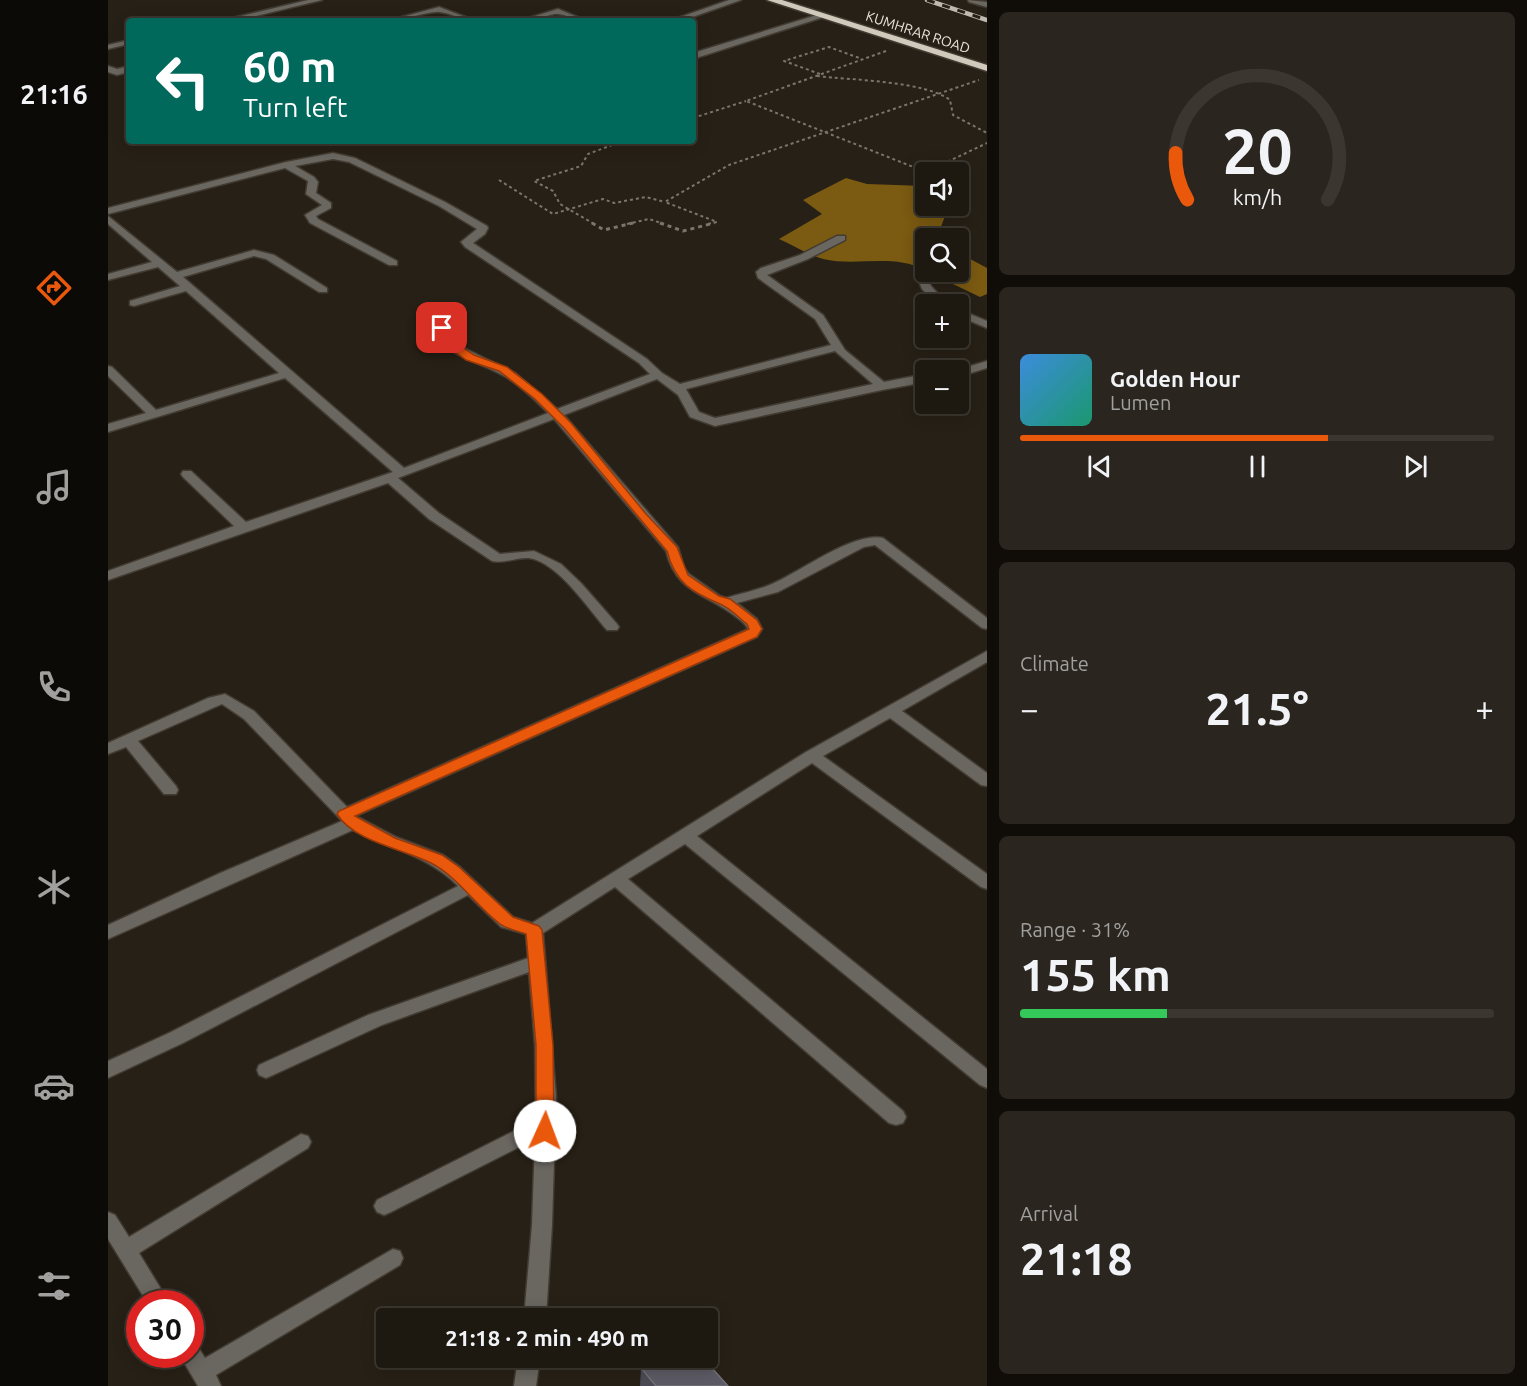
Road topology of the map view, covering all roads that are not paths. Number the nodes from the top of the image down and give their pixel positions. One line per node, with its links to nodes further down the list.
1 (318, 0): 8 (street)
2 (737, 0): 13 (street)
3 (772, 0): 7 (highway, KUMHRAR ROAD)
4 (798, 0): 14 (highway, KUMHRAR ROAD)
5 (972, 0): 6 (street)
6 (987, 4)
7 (823, 16): 15 (highway, KUMHRAR ROAD); 18 (street)
8 (237, 18)
9 (403, 18): 10 (street)
10 (464, 18)
11 (533, 18): 12 (street)
12 (576, 18)
13 (682, 18)
14 (885, 26): 15 (highway); 19 (highway, KUMHRAR ROAD)
15 (872, 31): 20 (highway, KUMHRAR ROAD)
16 (126, 43): 17 (street)
17 (108, 47)
18 (696, 55)
19 (987, 58)
20 (987, 68)
21 (108, 69): 22 (street)
22 (126, 70)
23 (286, 165): 24 (street); 28 (street); 44 (street)
24 (108, 211)
25 (108, 219): 27 (street)
26 (841, 238): 39 (street)
27 (160, 263): 29 (street); 30 (street)
28 (393, 263)
29 (176, 276): 32 (street); 33 (street)
30 (108, 277)
31 (925, 282): 34 (street)
32 (190, 287): 35 (street); 43 (street)
33 (322, 290)
34 (934, 294)
35 (134, 303)
36 (449, 316): 48 (street)
37 (969, 317): 38 (street)
38 (987, 325)
39 (837, 347): 46 (street); 47 (street)
40 (987, 364): 42 (street)
41 (108, 369): 49 (street)
42 (969, 370)
43 (287, 374): 49 (street); 52 (street)
44 (658, 375): 47 (street); 48 (street)
45 (915, 382): 46 (street)
46 (882, 386): 47 (street)
47 (677, 388)
48 (555, 413): 52 (street); 55 (street)
49 (154, 414): 50 (street)
50 (108, 428)
51 (187, 474): 53 (street)
52 (395, 475): 53 (street); 57 (street)
53 (244, 528): 54 (street)
54 (108, 576)
55 (726, 602): 56 (street); 65 (street)
56 (987, 625)
57 (612, 627)
58 (987, 656): 59 (street)
59 (891, 711): 62 (street); 63 (street)
60 (129, 739): 61 (street); 64 (street); 65 (street)
61 (108, 749)
62 (812, 756): 66 (street); 68 (street)
63 (987, 781)
64 (170, 790)
65 (349, 819): 69 (street); 71 (street)
66 (685, 836): 67 (street); 75 (street)
67 (617, 879): 70 (street); 76 (street)
68 (987, 883)
69 (470, 887): 70 (street); 73 (street)
70 (534, 930): 72 (street)
71 (108, 932)
72 (537, 962): 74 (street); 77 (street)
73 (108, 1070)
74 (266, 1071)
75 (987, 1080)
76 (896, 1117)
77 (546, 1124): 79 (street); 84 (street)
78 (301, 1142): 81 (street)
79 (384, 1206)
80 (108, 1221): 81 (street)
81 (126, 1249): 83 (street)
82 (393, 1258): 86 (street)
83 (151, 1290)
84 (535, 1308)
85 (528, 1368): 87 (street)
86 (201, 1371)
87 (525, 1386)

